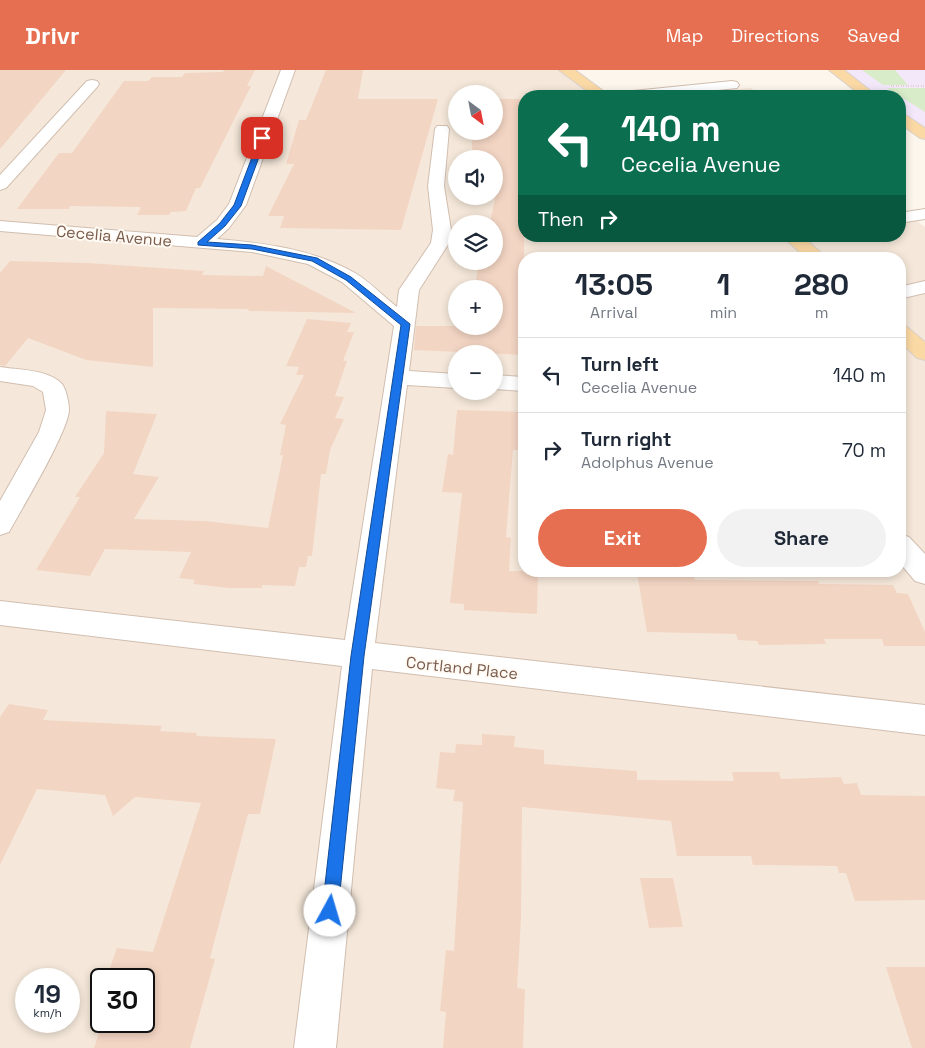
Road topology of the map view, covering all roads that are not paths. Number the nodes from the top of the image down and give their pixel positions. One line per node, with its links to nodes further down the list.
1 (288, 70): 17 (street)
2 (566, 70): 6 (main road)
3 (836, 70): 8 (main road)
4 (92, 84): 12 (street)
5 (732, 85): 7 (street)
6 (594, 90)
7 (683, 90)
8 (862, 90)
9 (906, 123): 11 (main road)
10 (442, 129): 21 (street)
11 (925, 135)
12 (0, 185)
13 (925, 214): 14 (street)
14 (906, 217)
15 (0, 226): 17 (street, Cecelia Avenue)
16 (798, 242): 18 (main road)
17 (200, 244): 21 (street, Cecelia Avenue)
18 (810, 252)
19 (925, 287): 20 (street)
20 (906, 291)
21 (405, 324): 25 (street)
22 (906, 336): 23 (main road)
23 (925, 354)
24 (0, 374): 29 (street)
25 (399, 378): 26 (street); 33 (street)
26 (448, 381)
27 (503, 383): 28 (street)
28 (518, 384)
29 (0, 525)
30 (906, 552): 31 (street)
31 (925, 573)
32 (0, 614): 33 (street, Cortland Place)
33 (358, 656): 34 (street, Cortland Place); 35 (street)
34 (925, 720)
35 (315, 1048)

